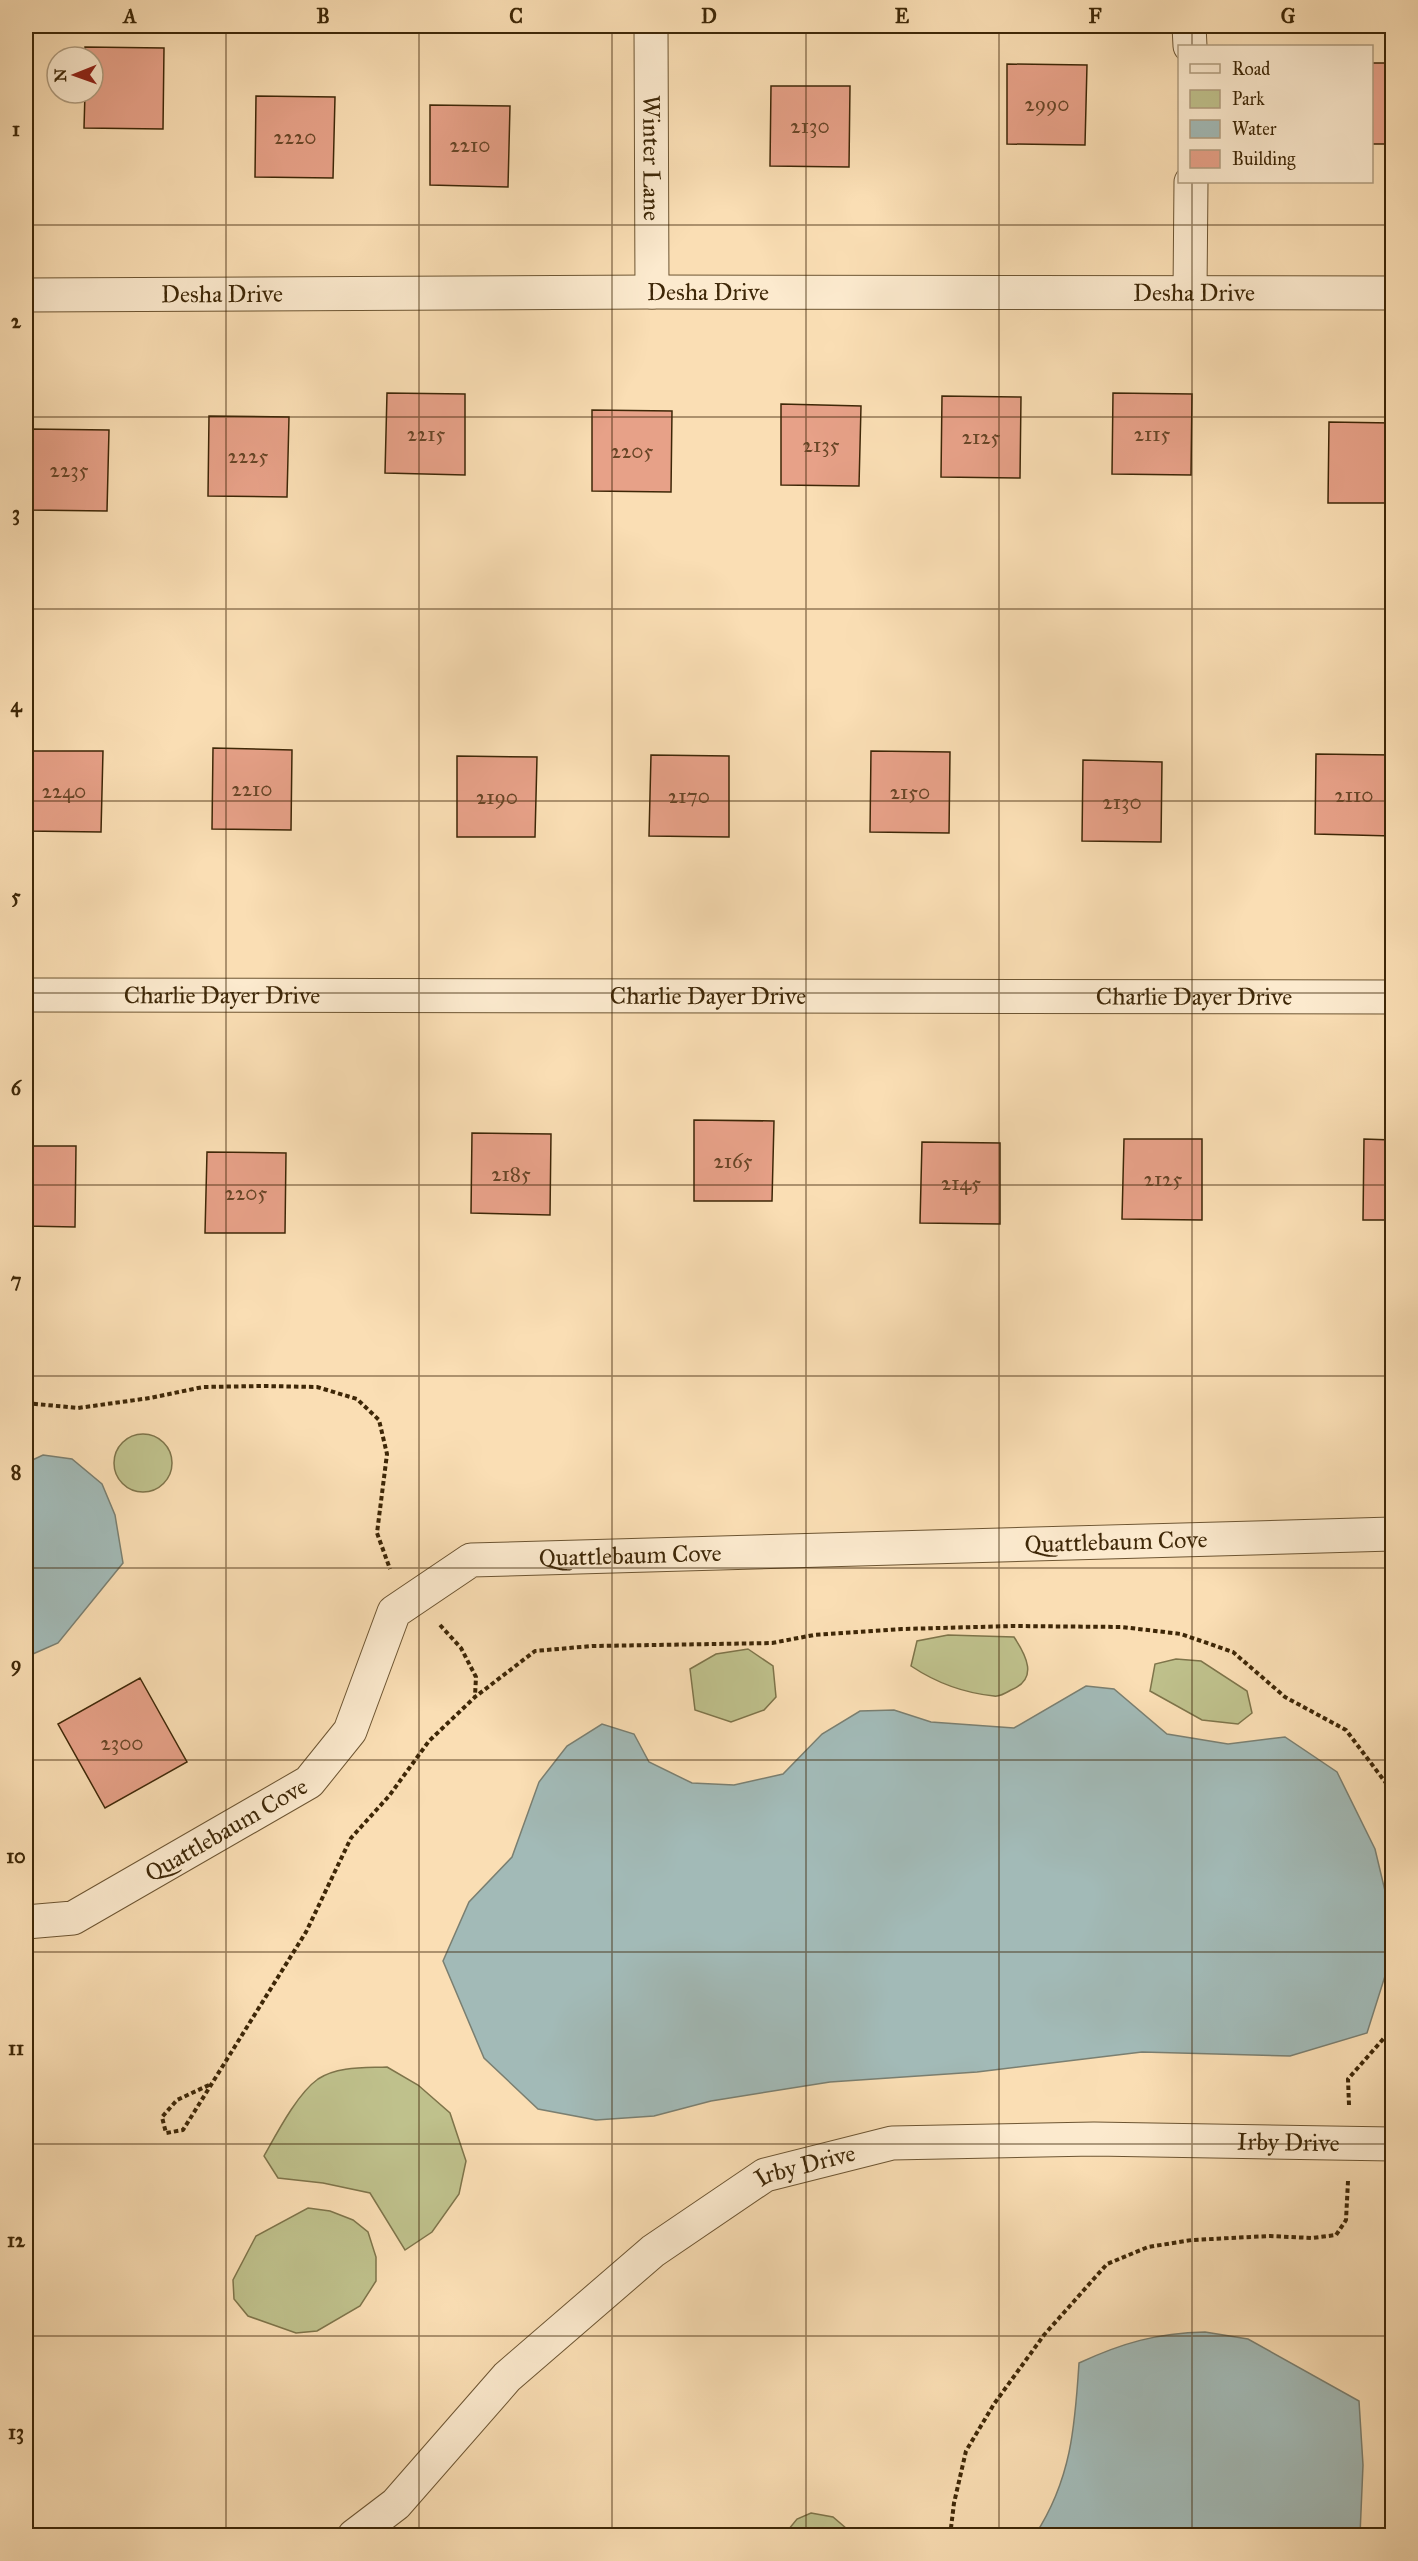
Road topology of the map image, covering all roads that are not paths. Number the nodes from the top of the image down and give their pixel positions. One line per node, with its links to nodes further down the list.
1 (651, 26): 5 (street, Winter Lane)
2 (1189, 26): 3 (street)
3 (1190, 45)
4 (1191, 183): 6 (street)
5 (652, 292): 6 (street, Desha Drive); 8 (street, Desha Drive)
6 (1190, 292): 7 (street, Desha Drive)
7 (1392, 293)
8 (26, 295)
9 (26, 995): 10 (street, Charlie Dayer Drive)
10 (1392, 997)
11 (1392, 1534): 12 (street, Quattlebaum Cove)
12 (26, 1922)
13 (1392, 2144): 14 (street, Irby Drive)
14 (354, 2535)

